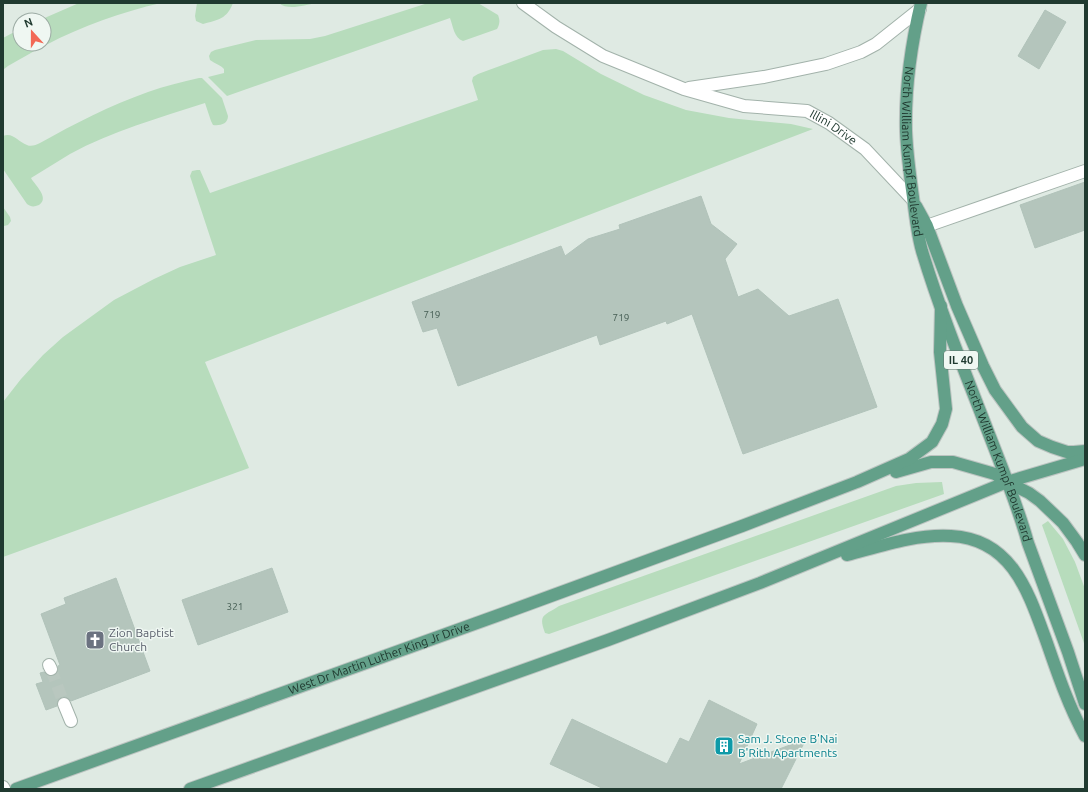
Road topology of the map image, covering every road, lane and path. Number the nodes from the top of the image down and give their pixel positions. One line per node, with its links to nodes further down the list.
1 (523, 3): 3 (street, Illini Drive)
2 (920, 6): 3 (street); 5 (main road, North William Kumpf Boulevard / IL 40)
3 (684, 89): 5 (street, Illini Drive)
4 (1085, 171): 6 (street)
5 (913, 200): 6 (main road, North William Kumpf Boulevard / IL 40)
6 (922, 228): 7 (main road, North William Kumpf Boulevard / IL 40); 8 (main road)
7 (940, 306): 10 (main road, North William Kumpf Boulevard / IL 40); 11 (main road)
8 (1085, 451)
9 (1085, 459): 10 (main road)
10 (1007, 482): 11 (main road); 12 (main road); 13 (main road); 15 (main road, North William Kumpf Boulevard / IL 40)
11 (742, 526): 18 (main road, West Dr Martin Luther King Jr Drive)
12 (1085, 555)
13 (760, 583): 17 (main road); 19 (main road)
14 (64, 704): 16 (street)
15 (1085, 704)
16 (71, 721)
17 (1085, 736)
18 (16, 789)
19 (190, 789)

